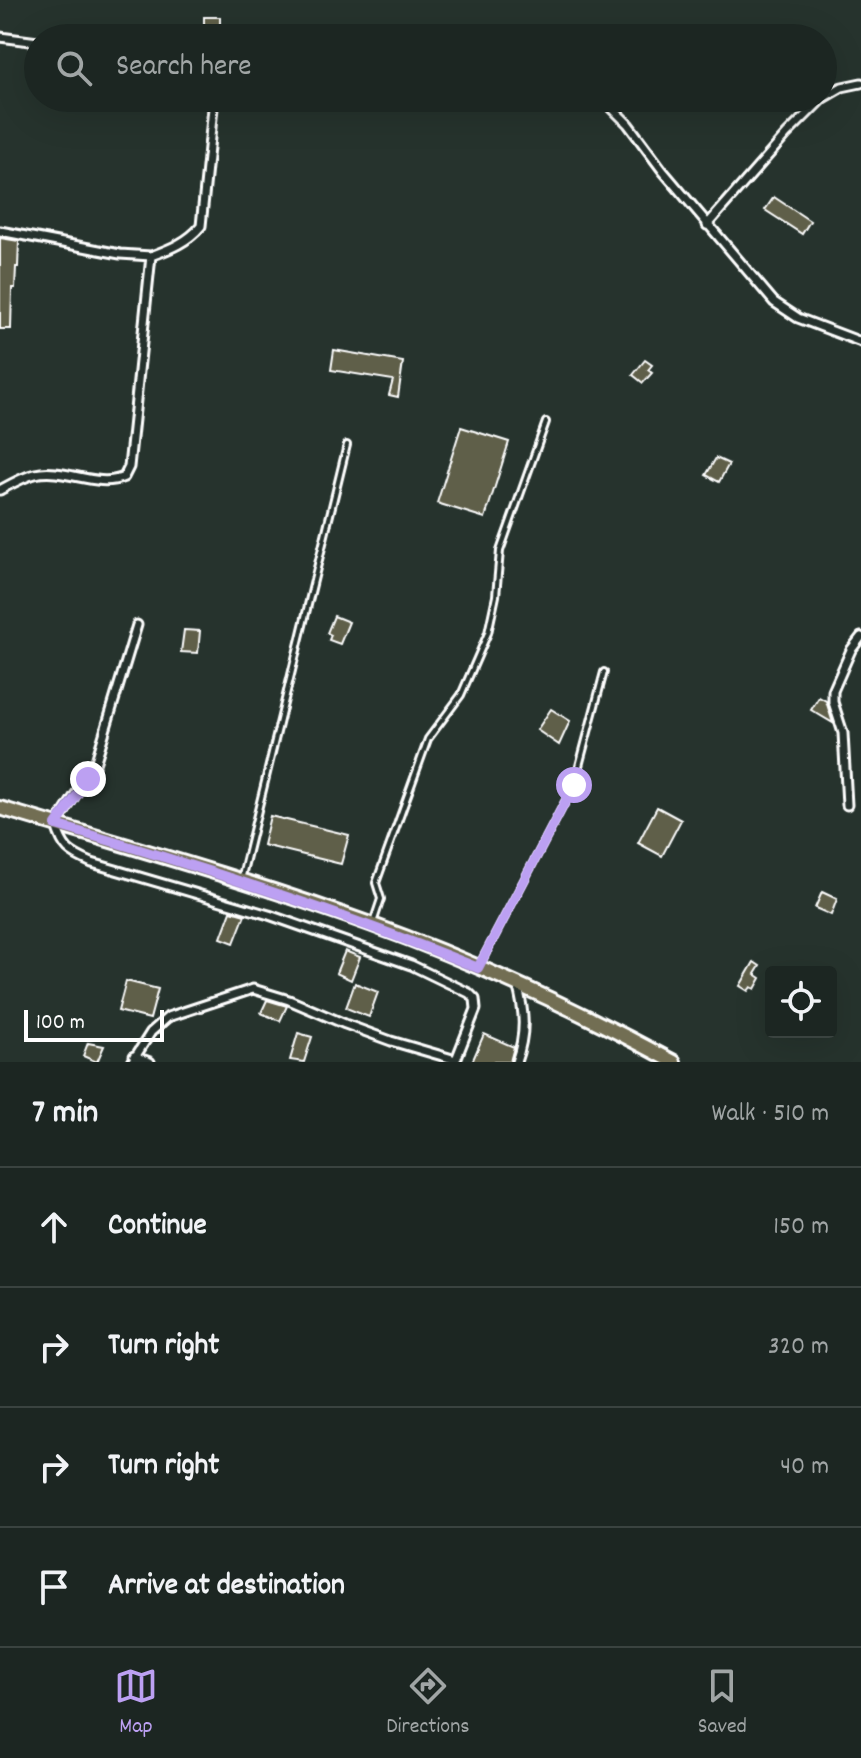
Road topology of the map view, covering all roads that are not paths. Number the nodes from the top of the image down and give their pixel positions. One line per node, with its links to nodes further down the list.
1 (0, 37): 2 (street)
2 (24, 40)
3 (861, 83): 4 (street)
4 (837, 90)
5 (213, 112): 10 (street)
6 (616, 112): 8 (street)
7 (809, 112): 8 (street)
8 (707, 225): 11 (street)
9 (0, 231): 10 (street)
10 (151, 256): 14 (street)
11 (861, 342)
12 (546, 422): 22 (lane)
13 (347, 445): 21 (lane)
14 (0, 490)
15 (137, 625): 20 (street)
16 (861, 637): 18 (street)
17 (604, 672): 23 (lane)
18 (847, 805)
19 (0, 808): 20 (main road)
20 (56, 825): 21 (main road); 26 (street)
21 (240, 882): 22 (main road)
22 (372, 925): 23 (main road)
23 (478, 968): 24 (main road)
24 (517, 984): 28 (street); 29 (main road)
25 (133, 1059): 26 (street); 27 (street)
26 (456, 1061)
27 (150, 1062)
28 (516, 1062)
29 (674, 1062)

